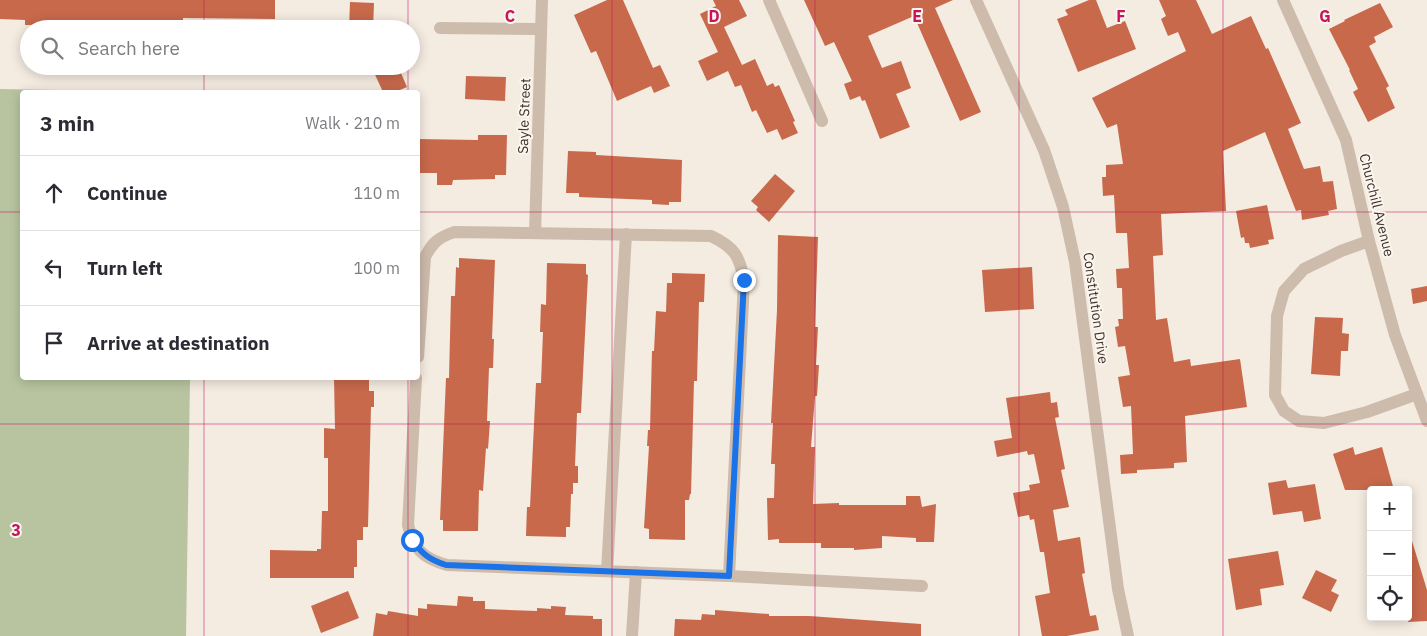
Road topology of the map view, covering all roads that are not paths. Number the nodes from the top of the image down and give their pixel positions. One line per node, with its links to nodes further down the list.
1 (542, 0): 6 (street, Sayle Street)
2 (769, 0): 7 (street)
3 (976, 0): 20 (street, Constitution Drive)
4 (1284, 0): 10 (street, Churchill Avenue)
5 (440, 28): 6 (street)
6 (541, 28): 8 (street, Sayle Street)
7 (822, 120)
8 (535, 233): 9 (street); 11 (street)
9 (626, 234): 15 (street); 17 (street)
10 (1369, 241): 13 (street, Churchill Avenue); 13 (street)
11 (420, 328)
12 (416, 380): 15 (street)
13 (1417, 394): 14 (street, Churchill Avenue)
14 (1427, 422)
15 (607, 571): 16 (street)
16 (636, 572): 17 (street); 19 (street)
17 (729, 576): 18 (street)
18 (922, 586)
19 (632, 636)
20 (1128, 636)

